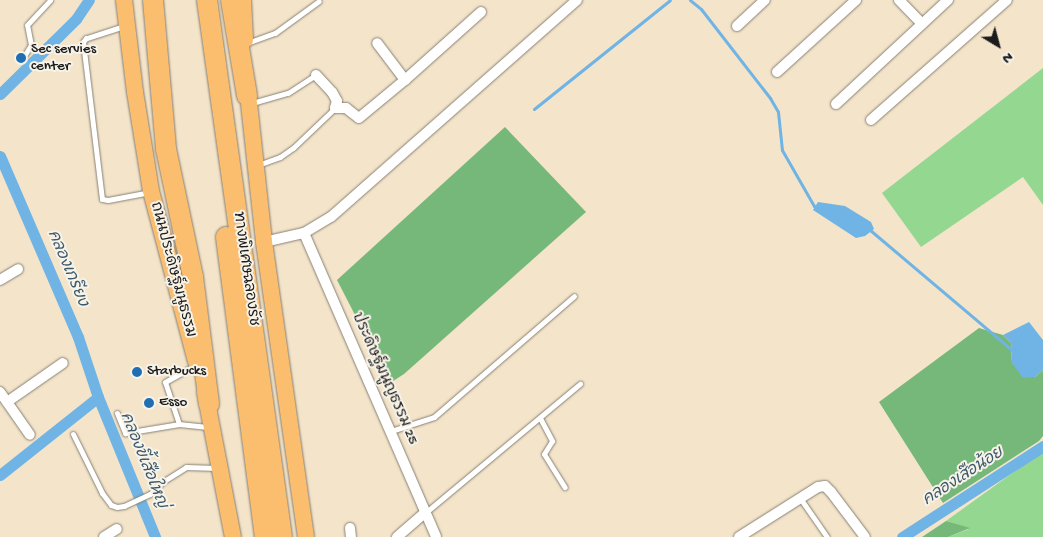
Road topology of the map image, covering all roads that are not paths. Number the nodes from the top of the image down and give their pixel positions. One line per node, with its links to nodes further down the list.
1 (50, 0): 21 (lane)
2 (124, 0): 17 (main road, ถนนประดิษฐ์มนูธรรม)
3 (153, 0): 41 (highway)
4 (196, 0): 56 (highway, ทางพิเศษฉลองรัช)
5 (207, 0): 57 (highway, ทางพิเศษฉลองรัช)
6 (231, 0): 25 (highway)
7 (243, 0): 20 (main road)
8 (577, 0): 31 (street)
9 (765, 0): 18 (street)
10 (856, 0): 22 (street)
11 (899, 0): 16 (street)
12 (948, 0): 16 (street)
13 (1007, 0): 28 (street)
14 (319, 1): 20 (lane)
15 (481, 12): 24 (street)
16 (922, 24): 26 (street)
17 (127, 25): 30 (main road, ถนนประดิษฐ์มนูธรรม); 30 (lane)
18 (738, 26)
19 (377, 43): 24 (street)
20 (245, 44): 25 (main road)
21 (24, 56)
22 (777, 72)
23 (315, 76): 25 (lane); 27 (street)
24 (405, 80): 27 (street)
25 (247, 100): 29 (main road)
26 (836, 104)
27 (335, 108): 29 (lane)
28 (871, 120)
29 (254, 166): 32 (main road)
30 (152, 191): 37 (main road, ถนนประดิษฐ์มนูธรรม)
31 (304, 234): 32 (street); 46 (street, ประดิษฐ์มนูญธรรม 25)
32 (264, 242): 58 (main road)
33 (18, 269): 34 (street)
34 (0, 280)
35 (574, 296): 46 (lane)
36 (64, 363): 40 (street)
37 (197, 364): 41 (main road, ถนนประดิษฐ์มนูธรรม); 44 (lane)
38 (580, 384): 43 (lane)
39 (0, 392): 40 (street)
40 (7, 402): 48 (street)
41 (209, 404): 45 (main road, ถนนประดิษฐ์มนูธรรม)
42 (117, 412): 44 (lane)
43 (540, 418): 50 (lane); 52 (lane)
44 (179, 424): 45 (lane)
45 (213, 428): 49 (main road, ถนนประดิษฐ์มนูธรรม)
46 (391, 430): 52 (street, ประดิษฐ์มนูญธรรม 25)
47 (73, 434): 49 (lane)
48 (30, 435)
49 (221, 468): 55 (main road, ถนนประดิษฐ์มนูธรรม)
50 (565, 487)
51 (800, 498): 61 (street); 62 (lane); 63 (street)
52 (425, 513): 59 (street); 60 (street, ประดิษฐ์มนูญธรรม 25)
53 (117, 529): 54 (street)
54 (104, 537)
55 (233, 537)
56 (265, 537)
57 (282, 537)
58 (306, 537)
59 (396, 537)
60 (436, 537)
61 (739, 537)
62 (827, 537)
63 (865, 537)

